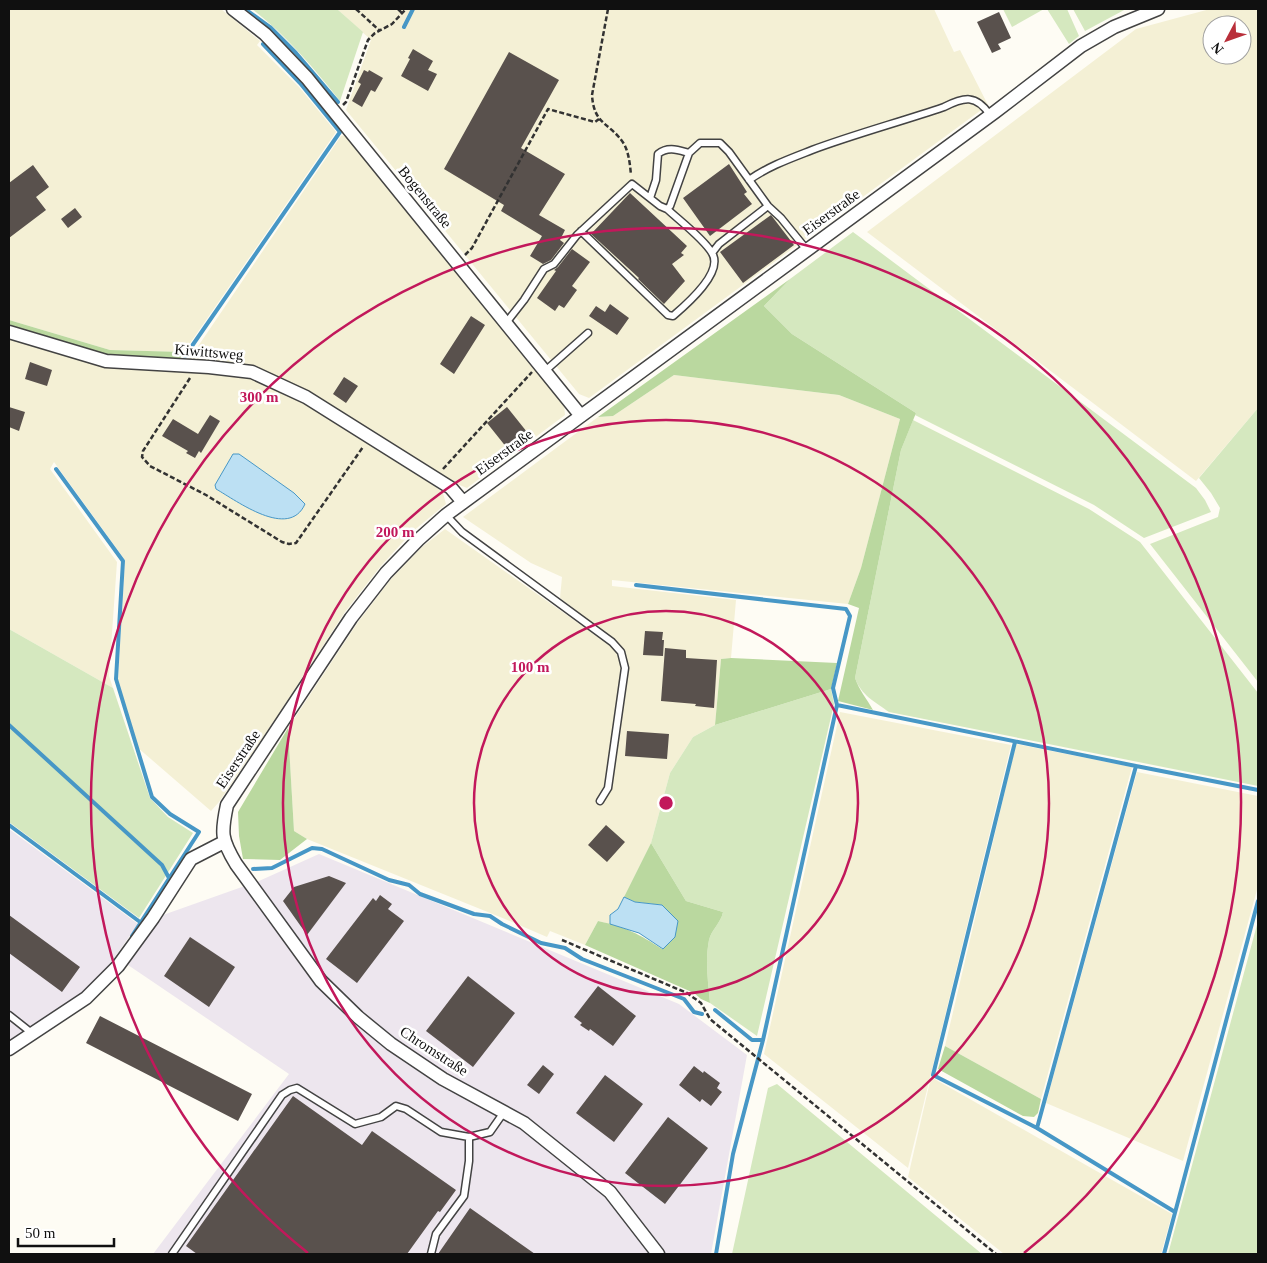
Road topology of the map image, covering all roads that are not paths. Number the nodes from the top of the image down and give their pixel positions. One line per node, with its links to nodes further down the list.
1 (233, 9): 12 (street, Bogenstraße)
2 (1158, 9): 3 (street, Eiserstraße)
3 (990, 115): 5 (lane); 10 (street, Eiserstraße)
4 (689, 153): 5 (lane); 6 (lane); 8 (lane)
5 (749, 180): 7 (lane)
6 (650, 198): 8 (lane); 9 (lane)
7 (768, 206): 10 (lane); 11 (lane)
8 (667, 209): 11 (lane)
9 (581, 231): 11 (lane); 12 (lane)
10 (807, 250): 16 (street, Eiserstraße)
11 (712, 253)
12 (506, 323): 15 (street, Bogenstraße)
13 (9, 332): 17 (street, Kiwittsweg)
14 (588, 333): 15 (lane)
15 (542, 368): 16 (street, Bogenstraße)
16 (581, 416): 17 (street, Eiserstraße)
17 (463, 502): 18 (street, Eiserstraße)
18 (446, 515): 19 (lane); 20 (street, Eiserstraße)
19 (600, 801)
20 (224, 842): 22 (street); 24 (street, Chromstraße)
21 (9, 1015): 22 (lane)
22 (33, 1034): 23 (street)
23 (9, 1049)
24 (504, 1112): 25 (lane); 28 (street, Chromstraße)
25 (469, 1137): 26 (lane); 27 (lane)
26 (172, 1254)
27 (432, 1254)
28 (658, 1254)

